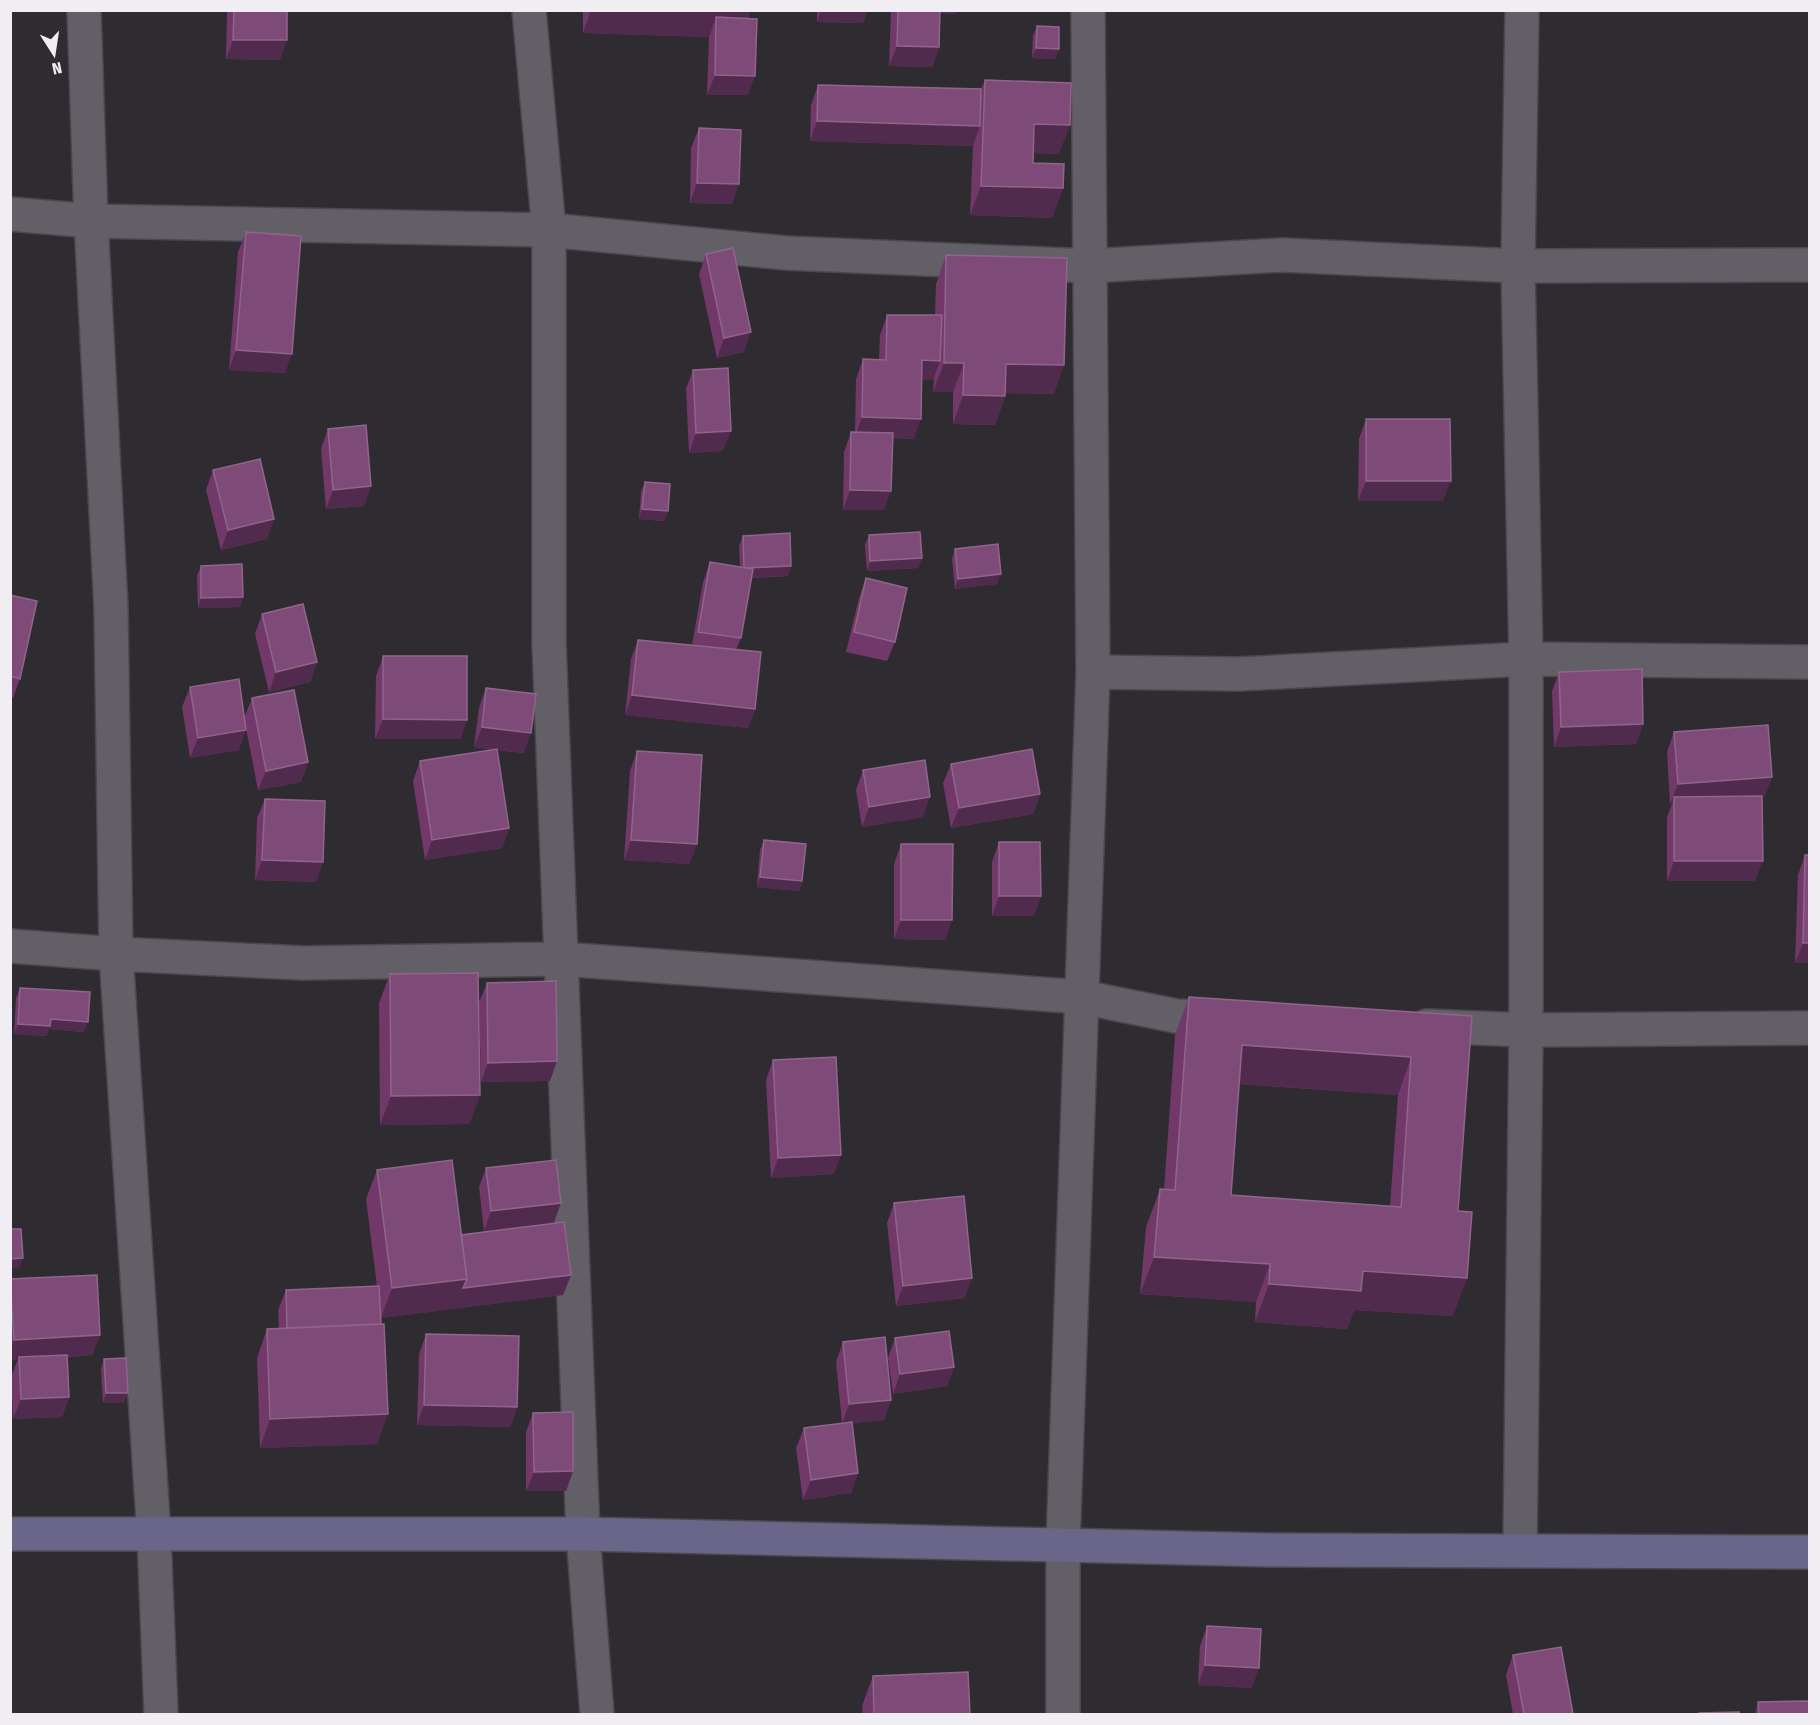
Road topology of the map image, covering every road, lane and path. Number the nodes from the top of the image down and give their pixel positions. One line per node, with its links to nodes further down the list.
1 (84, 10): 6 (street)
2 (530, 10): 7 (street)
3 (1088, 10): 9 (street)
4 (1522, 10): 10 (street)
5 (10, 214): 6 (street)
6 (91, 221): 7 (street); 15 (street)
7 (549, 230): 9 (street); 16 (street)
8 (1809, 265): 10 (street)
9 (1089, 266): 10 (street); 13 (street)
10 (1518, 266): 11 (street)
11 (1526, 659): 12 (street); 13 (street); 21 (street)
12 (1809, 662)
13 (1093, 672): 17 (street)
14 (10, 945): 15 (street)
15 (116, 954): 16 (street); 23 (street)
16 (562, 959): 17 (street); 24 (street)
17 (1082, 997): 18 (street); 25 (street)
18 (1258, 1019)
19 (1398, 1025): 21 (street)
20 (1809, 1028): 21 (street)
21 (1526, 1030): 26 (street)
22 (10, 1534): 23 (main road)
23 (154, 1534): 24 (main road); 28 (street)
24 (583, 1534): 25 (main road); 29 (street)
25 (1063, 1545): 26 (main road); 30 (street)
26 (1520, 1550): 27 (main road)
27 (1809, 1552)
28 (161, 1714)
29 (597, 1714)
30 (1063, 1714)

